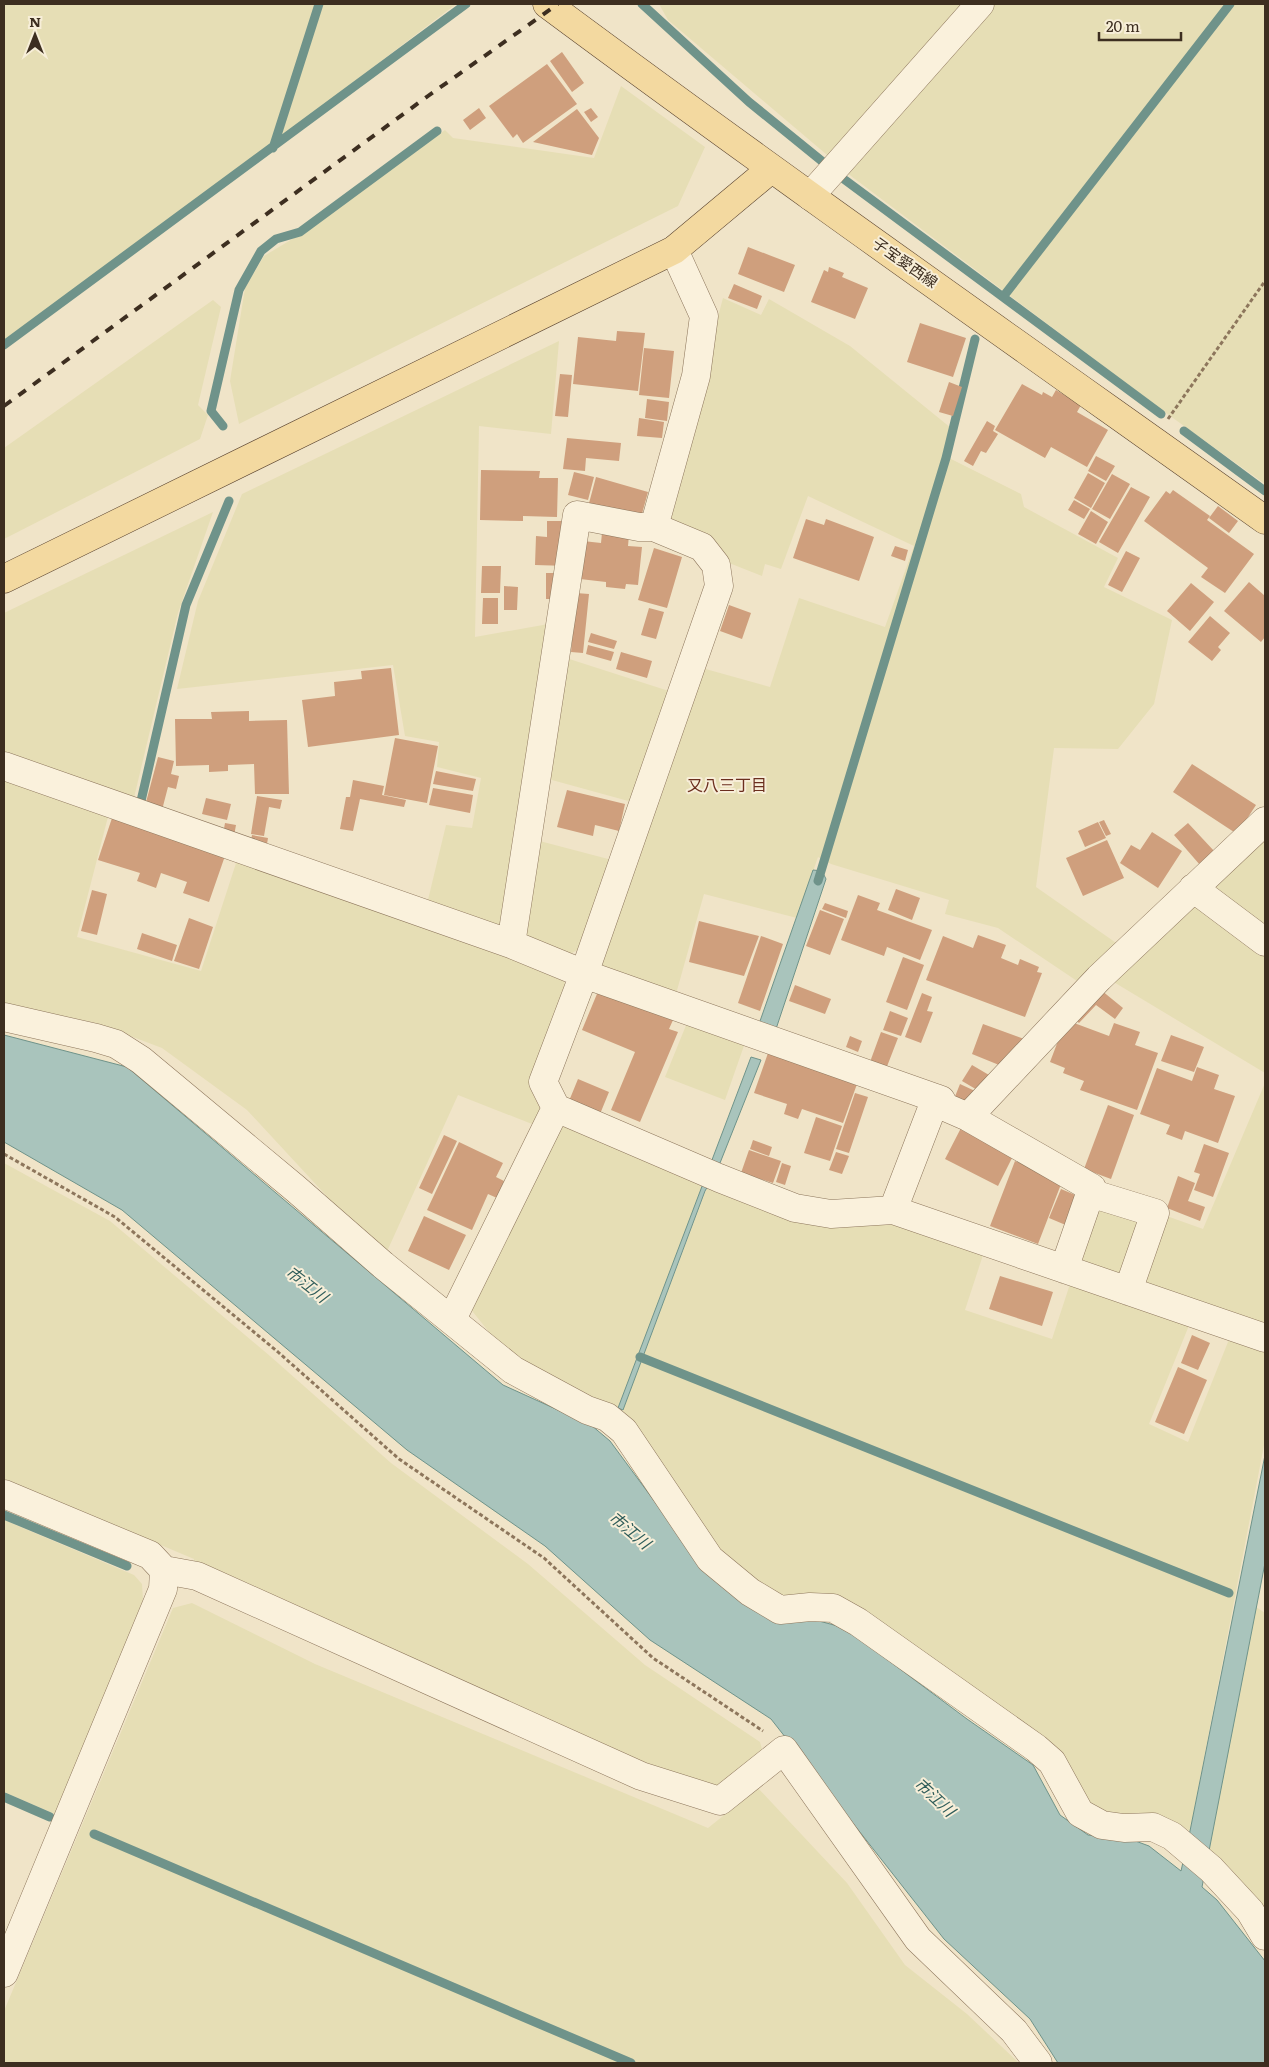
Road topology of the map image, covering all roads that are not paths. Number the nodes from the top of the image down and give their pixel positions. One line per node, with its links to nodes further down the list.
1 (547, 4): 3 (main road, 子宝愛西線)
2 (980, 4): 4 (street)
3 (771, 169): 4 (main road, 子宝愛西線); 5 (main road)
4 (810, 196): 6 (main road, 子宝愛西線)
5 (674, 250): 7 (street); 8 (main road)
6 (1265, 520)
7 (654, 527): 13 (street); 14 (street)
8 (4, 579)
9 (4, 766): 13 (street)
10 (1265, 821): 11 (street)
11 (1193, 888): 12 (street); 18 (street)
12 (1265, 942)
13 (511, 944): 14 (street)
14 (584, 974): 16 (street); 17 (street)
15 (4, 1017): 23 (street)
16 (936, 1098): 18 (street); 20 (street)
17 (556, 1108): 20 (street); 23 (street)
18 (968, 1118): 19 (street)
19 (1090, 1194): 21 (street); 22 (street)
20 (893, 1210): 21 (street)
21 (1064, 1269): 22 (street)
22 (1128, 1291): 24 (street)
23 (452, 1319): 27 (street)
24 (1265, 1338)
25 (4, 1494): 26 (street)
26 (164, 1570): 28 (street); 29 (street)
27 (1265, 1936)
28 (4, 1973)
29 (1038, 2063)

